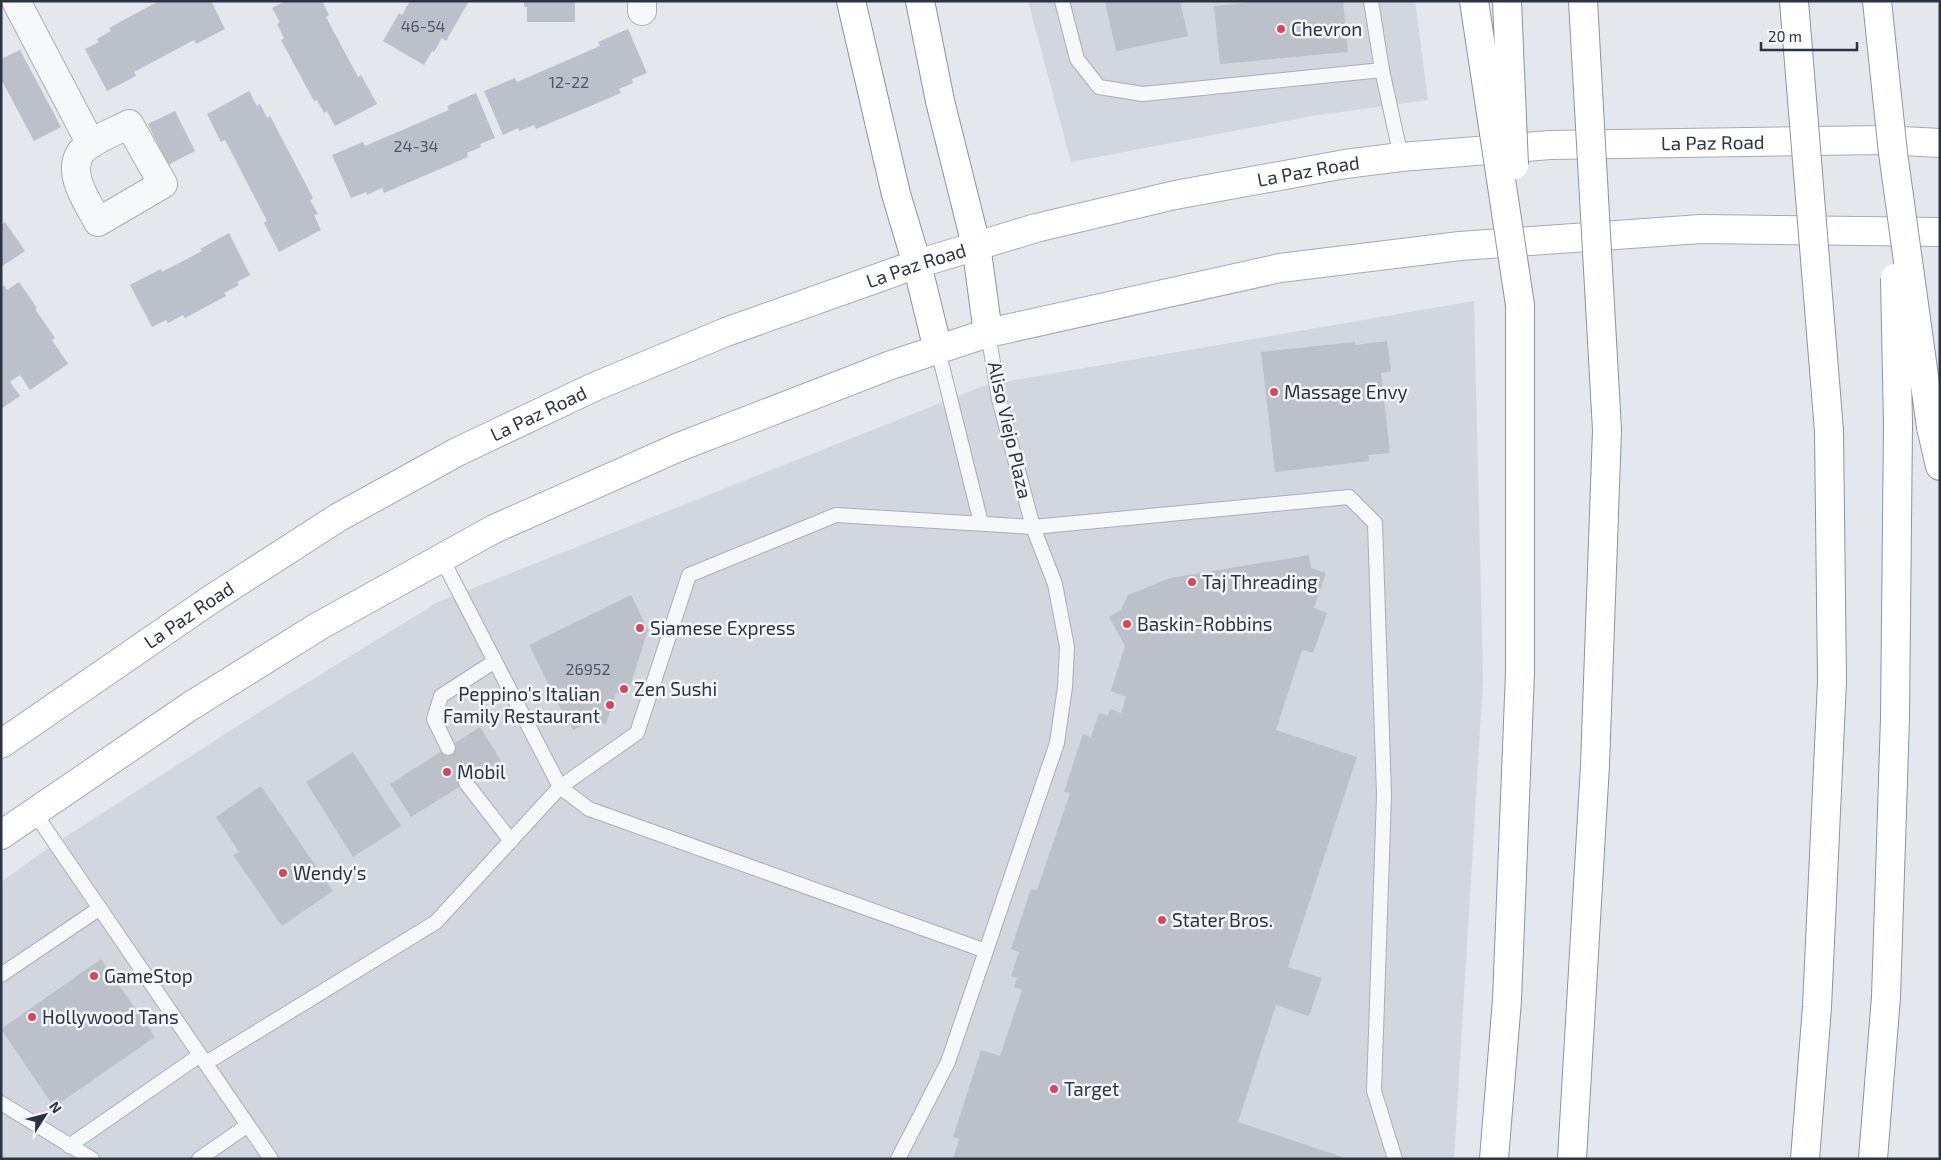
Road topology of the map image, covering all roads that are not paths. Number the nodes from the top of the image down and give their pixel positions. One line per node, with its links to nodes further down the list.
1 (16, 1): 13 (street)
2 (851, 1): 18 (main road)
3 (920, 1): 17 (main road)
4 (1062, 1): 11 (lane)
5 (1371, 1): 11 (lane)
6 (1474, 1): 19 (main road, bridge)
7 (1508, 1): 19 (main road, bridge)
8 (1584, 1): 47 (main road, bridge)
9 (1794, 1): 48 (main road, bridge)
10 (1877, 1): 14 (main road, bridge)
11 (1382, 70): 15 (lane)
12 (1940, 143): 15 (main road, La Paz Road)
13 (91, 144)
14 (1893, 153): 22 (main road, bridge); 49 (main road, bridge)
15 (1401, 157): 17 (main road, La Paz Road)
16 (1940, 232): 20 (main road)
17 (976, 245): 18 (main road, La Paz Road); 20 (main road)
18 (917, 264): 21 (main road); 27 (main road, La Paz Road)
19 (1520, 305): 46 (main road)
20 (988, 333): 21 (main road); 24 (lane, Aliso Viejo Plaza)
21 (938, 350): 23 (lane); 25 (main road)
22 (1940, 466)
23 (981, 523): 24 (lane); 30 (lane)
24 (1034, 527): 35 (lane, Aliso Viejo Plaza); 45 (lane)
25 (441, 558): 26 (lane); 31 (main road)
26 (494, 661): 28 (lane); 30 (lane)
27 (1, 744)
28 (448, 748)
29 (466, 783): 33 (lane)
30 (560, 787): 33 (lane); 35 (lane)
31 (34, 812): 32 (main road); 34 (lane)
32 (1, 835)
33 (511, 840): 37 (lane)
34 (100, 908): 36 (lane); 37 (lane)
35 (986, 951): 44 (lane, Aliso Viejo Plaza)
36 (1, 975)
37 (203, 1059): 39 (lane); 40 (lane)
38 (1, 1104): 40 (lane)
39 (248, 1125): 42 (lane); 43 (lane)
40 (69, 1146): 41 (lane)
41 (92, 1159)
42 (200, 1159)
43 (271, 1159)
44 (898, 1159)
45 (1395, 1159)
46 (1494, 1159)
47 (1572, 1159)
48 (1805, 1159)
49 (1873, 1159)

